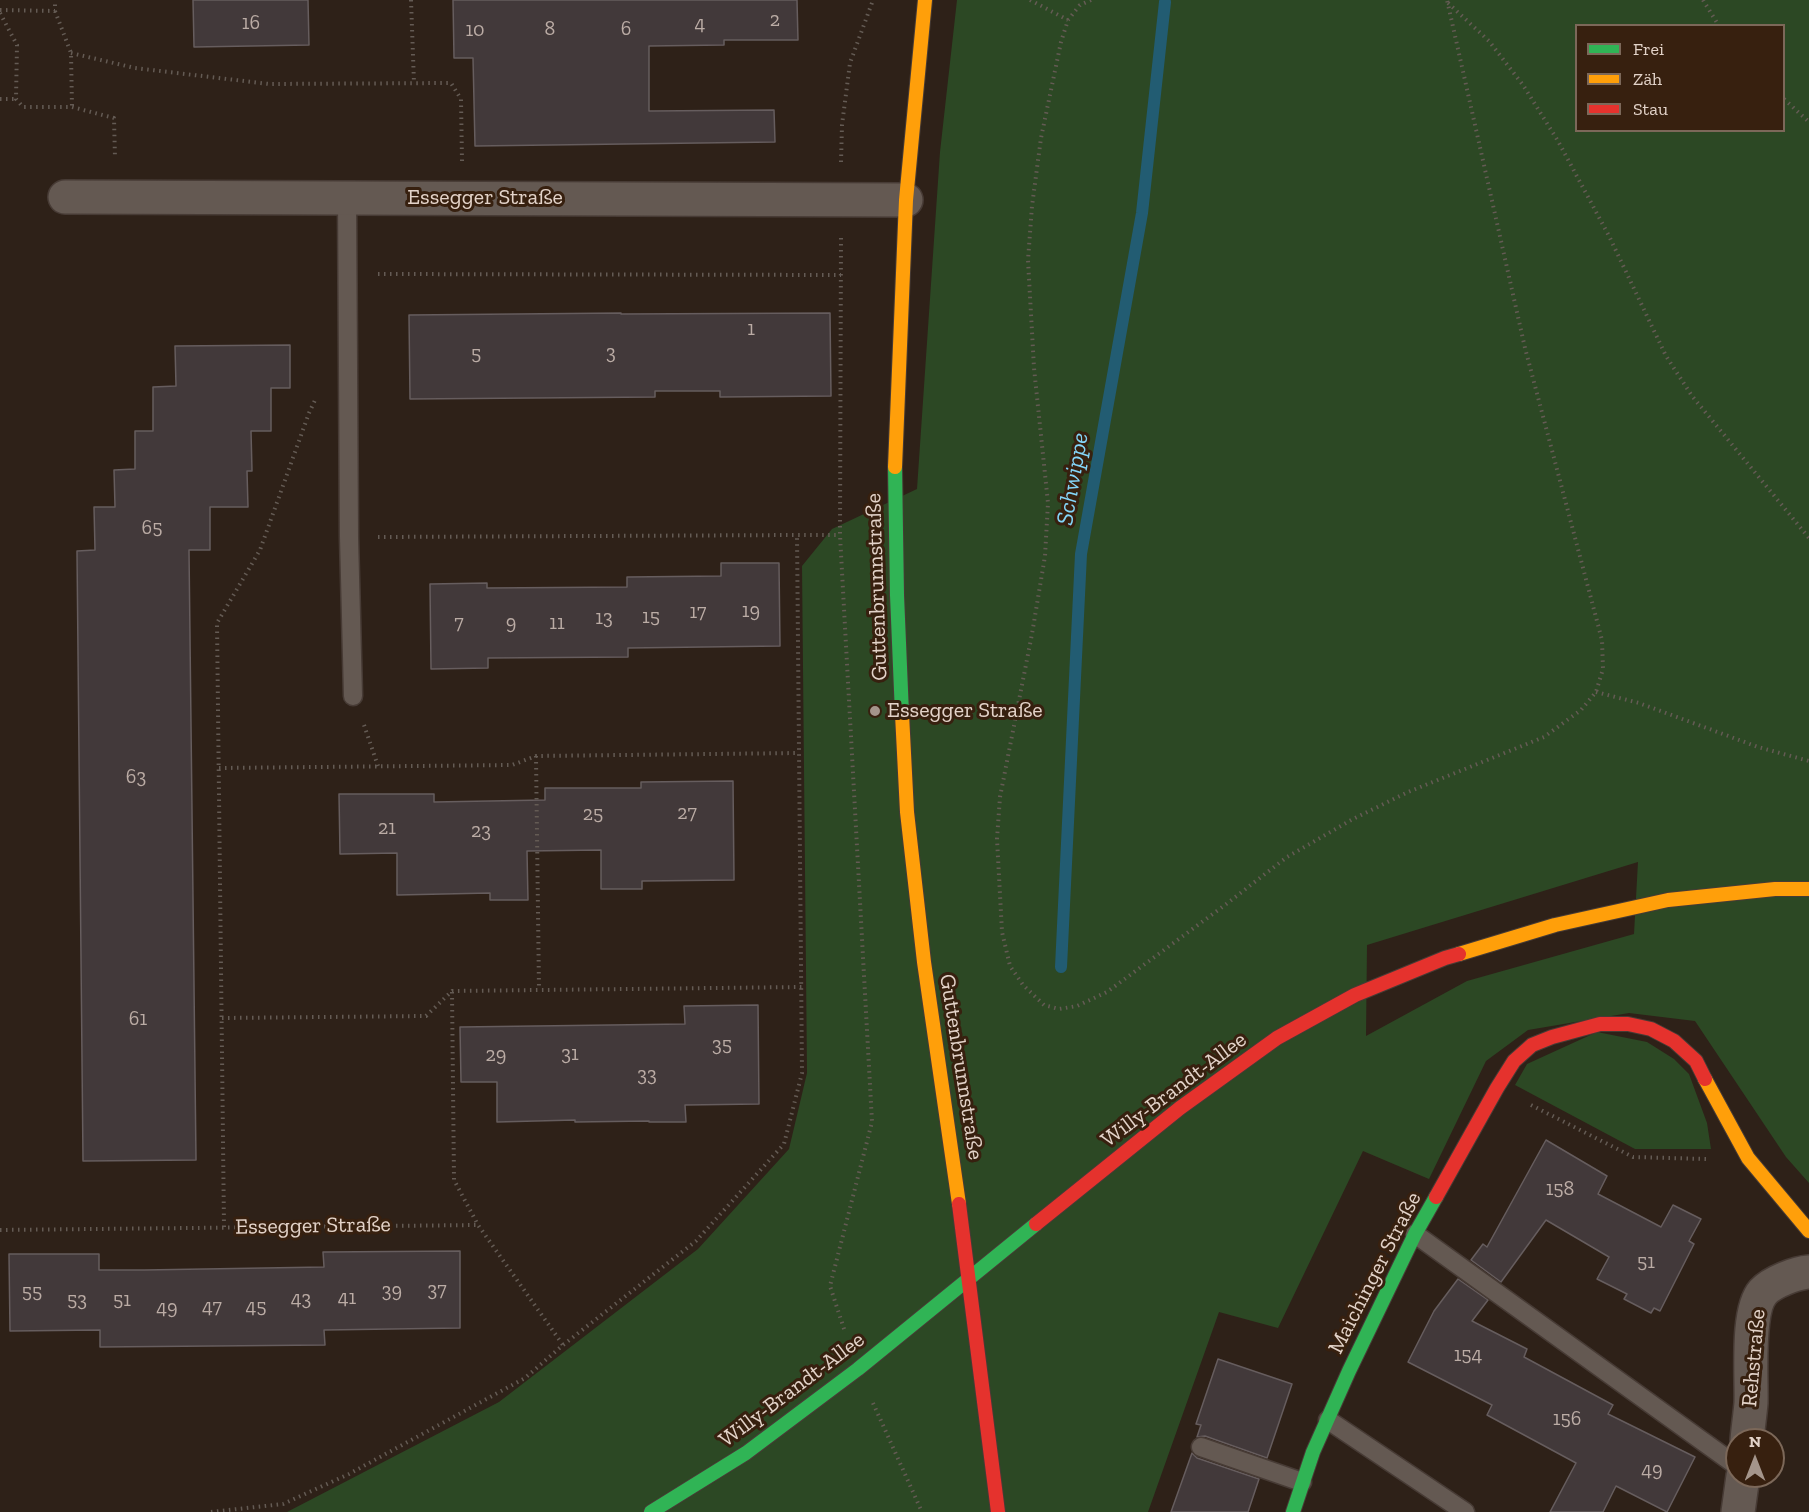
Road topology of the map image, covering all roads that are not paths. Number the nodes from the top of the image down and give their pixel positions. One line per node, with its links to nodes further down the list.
1 (924, 0): 4 (street, Guttenbrunnstraße)
2 (65, 197): 3 (street, Essegger Straße)
3 (346, 198): 4 (street, Essegger Straße); 5 (lane)
4 (906, 200): 10 (street, Guttenbrunnstraße)
5 (353, 696)
6 (1809, 889): 10 (street, Willy-Brandt-Allee)
7 (1809, 1232): 8 (street, Maichinger Straße)
8 (1415, 1234): 11 (street, Maichinger Straße); 14 (lane)
9 (1809, 1272): 12 (street, Rehstraße)
10 (969, 1278): 17 (street, Willy-Brandt-Allee); 18 (street)
11 (1328, 1420): 15 (street, Maichinger Straße); 20 (lane)
12 (1748, 1428)
13 (1201, 1447): 15 (lane)
14 (1725, 1457)
15 (1302, 1482): 19 (street, Maichinger Straße)
16 (1741, 1488): 21 (street)
17 (651, 1512)
18 (998, 1512)
19 (1293, 1512)
20 (1465, 1512)
21 (1738, 1512)

